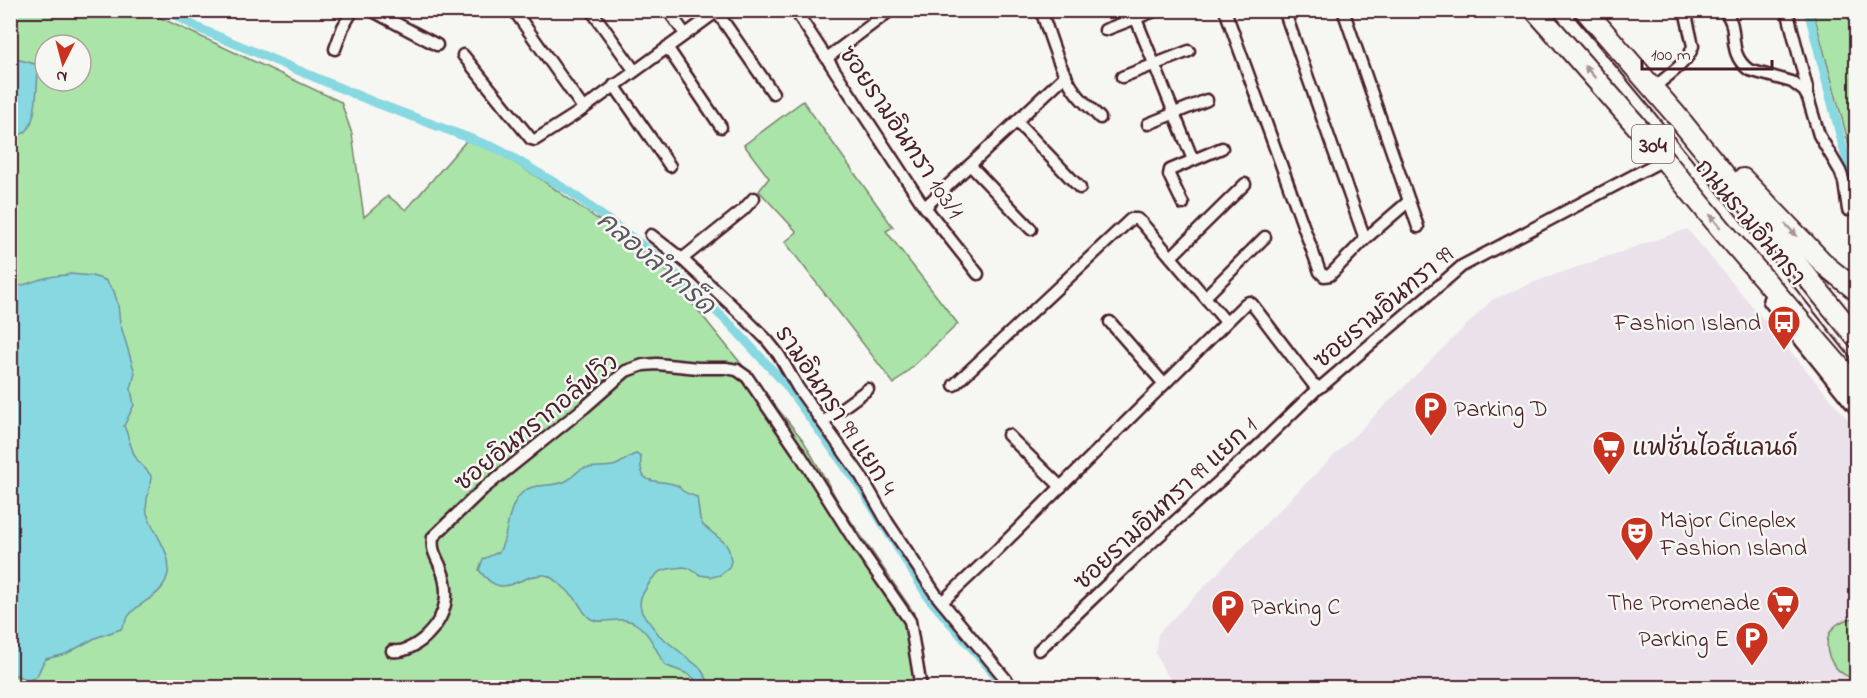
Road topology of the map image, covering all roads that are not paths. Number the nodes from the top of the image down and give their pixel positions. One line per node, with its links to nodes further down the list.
1 (353, 10): 24 (street)
2 (371, 10): 22 (street)
3 (591, 10): 29 (street)
4 (668, 10): 21 (street)
5 (795, 10): 27 (street, ซอยรามอินทรา 103/1)
6 (891, 10): 27 (street)
7 (1041, 10): 30 (street)
8 (1157, 10): 19 (street)
9 (1225, 10): 60 (street)
10 (1284, 10): 60 (street)
11 (1343, 10): 52 (street)
12 (1535, 10): 45 (highway, ถนนรามอินทรา / 304, one-way to 12)
13 (1585, 10): 33 (highway, ถนนรามอินทรา / 304)
14 (1723, 10): 35 (street)
15 (1787, 10): 35 (street)
16 (718, 11): 21 (street); 34 (street)
17 (1688, 11): 33 (street)
18 (518, 16): 37 (street)
19 (1131, 17): 20 (street); 28 (street)
20 (1105, 30)
21 (685, 34): 23 (street)
22 (437, 45)
23 (667, 47): 29 (street); 43 (street)
24 (335, 49)
25 (1189, 51): 28 (street)
26 (464, 55): 37 (street)
27 (827, 58): 54 (street, ซอยรามอินทรา 103/1)
28 (1155, 65): 31 (street); 38 (street)
29 (634, 70): 32 (street)
30 (1066, 75): 40 (street); 41 (street)
31 (1122, 77)
32 (614, 85): 37 (street); 48 (street)
33 (1653, 88): 39 (highway, ถนนรามอินทรา / 304)
34 (773, 93)
35 (1807, 96): 55 (street)
36 (1207, 100): 38 (street)
37 (583, 108)
38 (1174, 113): 42 (street); 46 (street)
39 (1676, 115): 64 (highway, ถนนรามอินทรา / 304); 66 (highway, one-way to 66)
40 (1100, 118)
41 (1017, 122): 47 (street); 50 (street)
42 (1148, 124)
43 (721, 128)
44 (1222, 148): 46 (street)
45 (1665, 159): 63 (highway, ถนนรามอินทรา / 304, one-way to 45); 75 (street, ซอยรามอินทรา 99)
46 (1193, 160): 53 (street)
47 (970, 165): 54 (street); 57 (street)
48 (670, 166)
49 (1245, 184): 61 (street)
50 (1080, 188)
51 (754, 198): 62 (street)
52 (1408, 201): 56 (street); 60 (street)
53 (1184, 204)
54 (925, 207): 65 (street, ซอยรามอินทรา 103/1)
55 (1848, 210)
56 (1418, 227)
57 (1030, 229)
58 (651, 235): 62 (street, รามอินทรา 99 แยก 4)
59 (1265, 237): 67 (street)
60 (1365, 239)
61 (1171, 257): 67 (street); 73 (street)
62 (682, 259): 78 (street, รามอินทรา 99 แยก 4)
63 (1753, 266): 74 (highway, ถนนรามอินทรา / 304); 77 (main road)
64 (1803, 271): 68 (highway); 71 (highway, ถนนรามอินทรา / 304)
65 (978, 274)
66 (1857, 290)
67 (1205, 297): 70 (street)
68 (1857, 317)
69 (1110, 322): 72 (street)
70 (1226, 322): 72 (street, ซอยรามอินทรา 99); 75 (street, ซอยรามอินทรา 99)
71 (1857, 337)
72 (1164, 384): 80 (street, ซอยรามอินทรา 99)
73 (954, 385)
74 (1857, 386)
75 (1319, 387): 82 (street, ซอยรามอินทรา 99 แยก 1)
76 (868, 389): 78 (street)
77 (1857, 406)
78 (824, 422): 81 (street, รามอินทรา 99 แยก 4)
79 (1008, 435): 80 (street)
80 (1061, 487): 81 (street, ซอยรามอินทรา 99)
81 (942, 602): 85 (street, รามอินทรา 99 แยก 4)
82 (1039, 650)
83 (392, 651): 84 (street, ซอยอินทรากอล์ฟวิว)
84 (921, 687)
85 (1013, 687)

